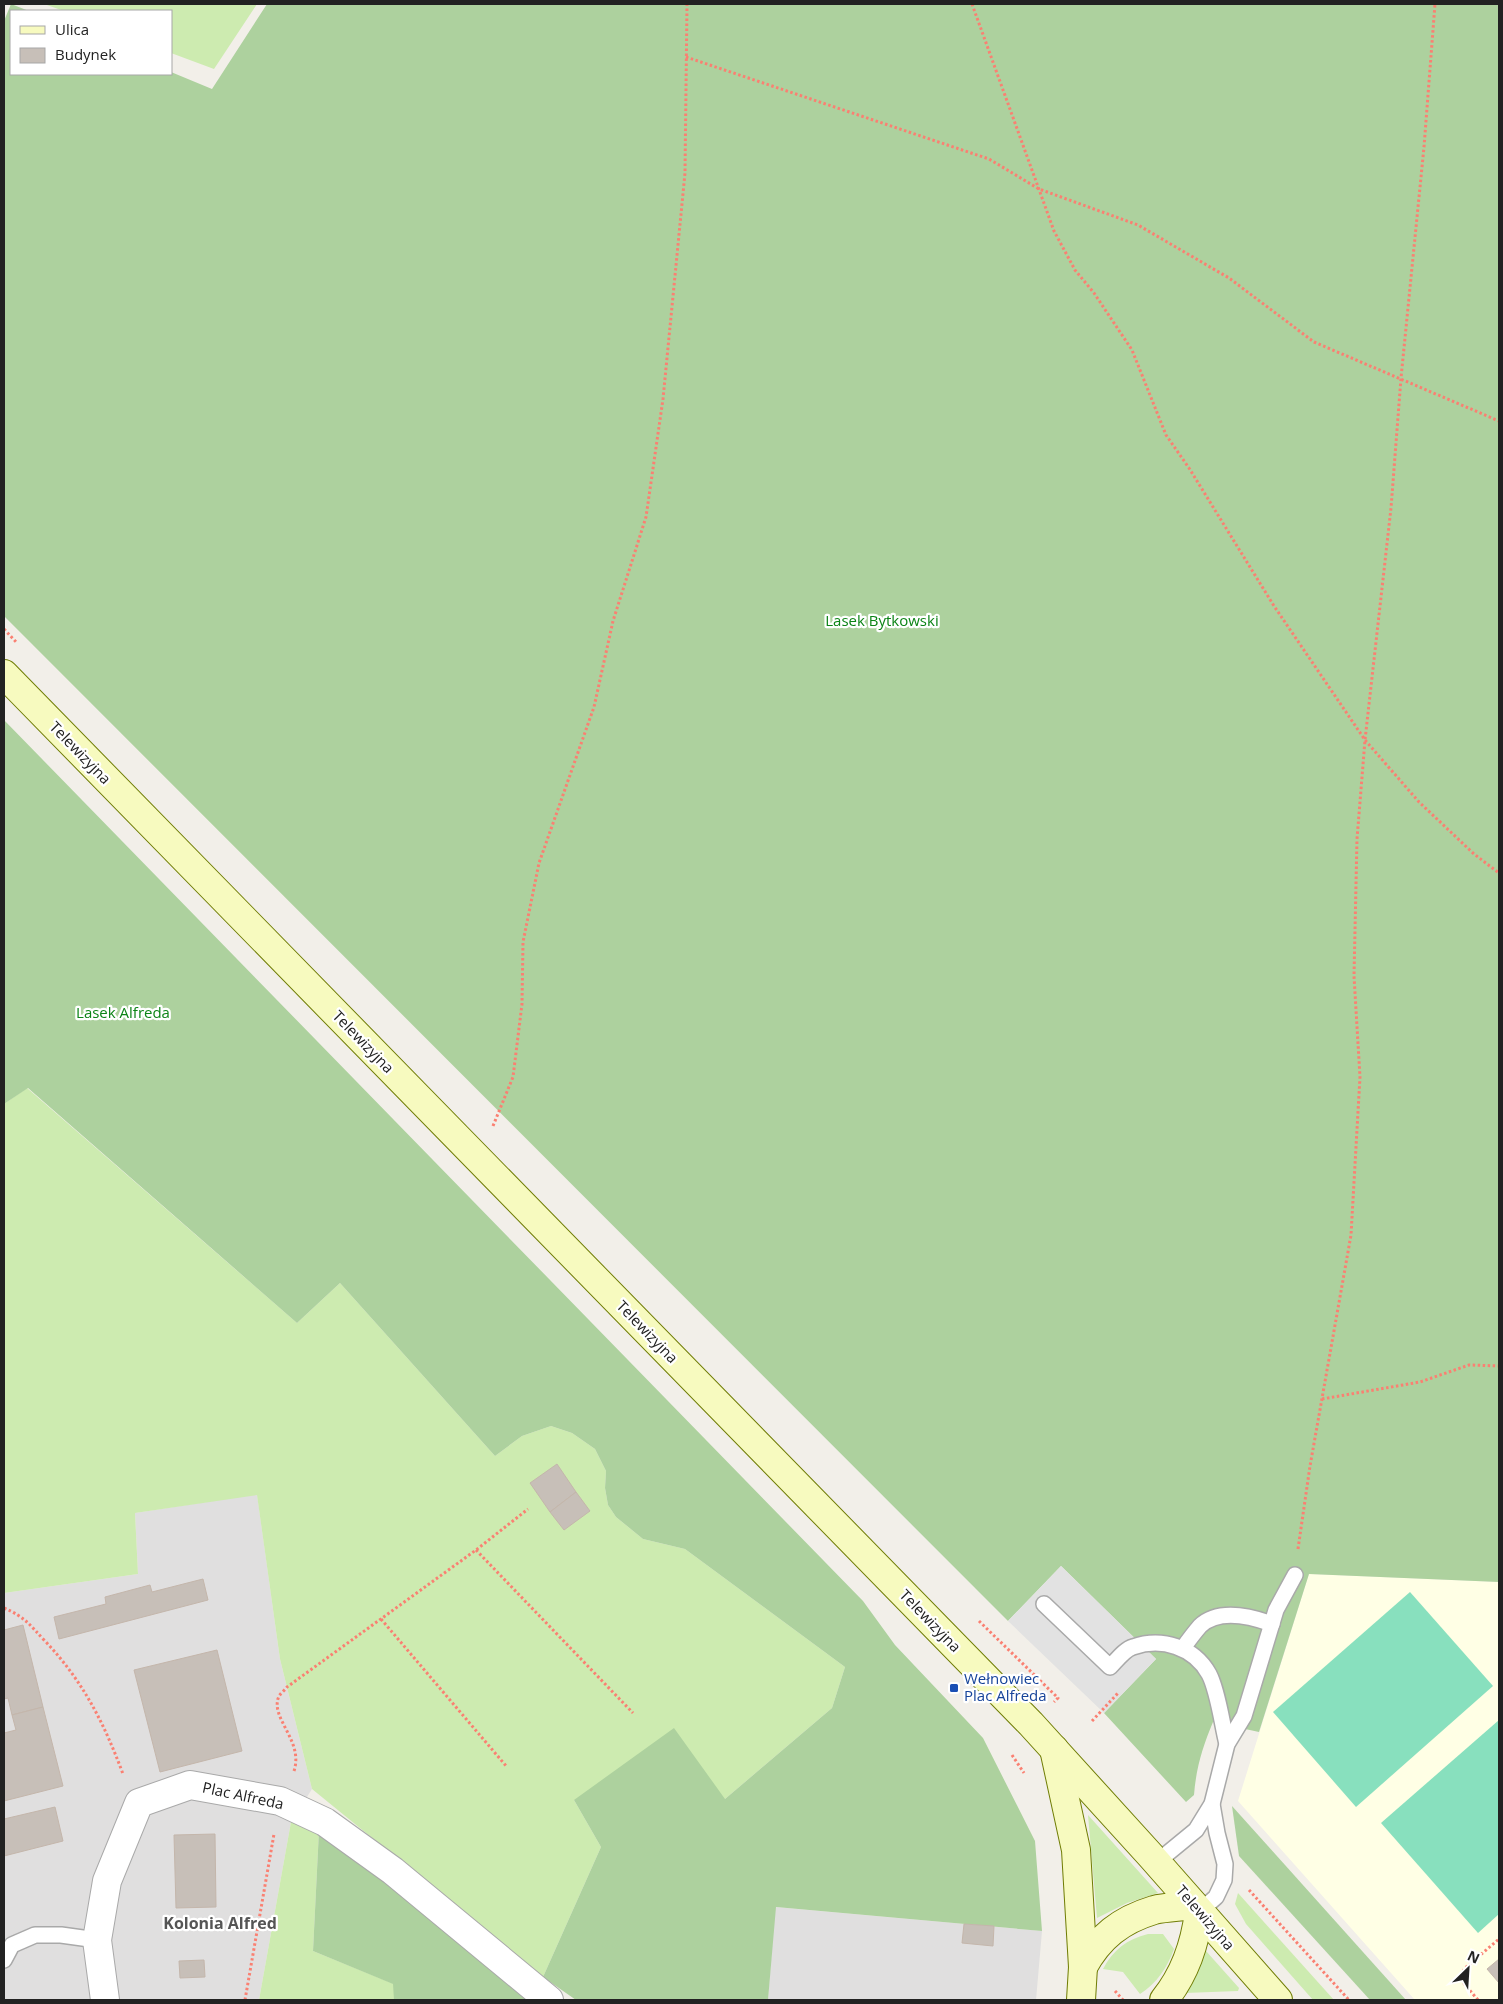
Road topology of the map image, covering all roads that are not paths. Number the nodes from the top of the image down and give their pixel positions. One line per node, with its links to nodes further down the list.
1 (4, 674): 7 (street, Telewizyjna)
2 (1295, 1575): 4 (lane)
3 (1044, 1604): 5 (lane)
4 (1272, 1624): 5 (lane); 6 (lane)
5 (1183, 1648): 6 (lane)
6 (1227, 1744): 8 (lane)
7 (1054, 1748): 9 (street, Telewizyjna); 13 (street)
8 (1212, 1804): 9 (lane); 10 (lane)
9 (1157, 1862): 10 (street, Telewizyjna)
10 (1196, 1908): 13 (street); 17 (street); 18 (street, Telewizyjna)
11 (97, 1940): 12 (lane); 14 (street); 15 (street, Plac Alfreda)
12 (4, 1960)
13 (1083, 1967): 16 (street)
14 (105, 2000)
15 (548, 2000)
16 (1081, 2000)
17 (1164, 2000)
18 (1278, 2000)

